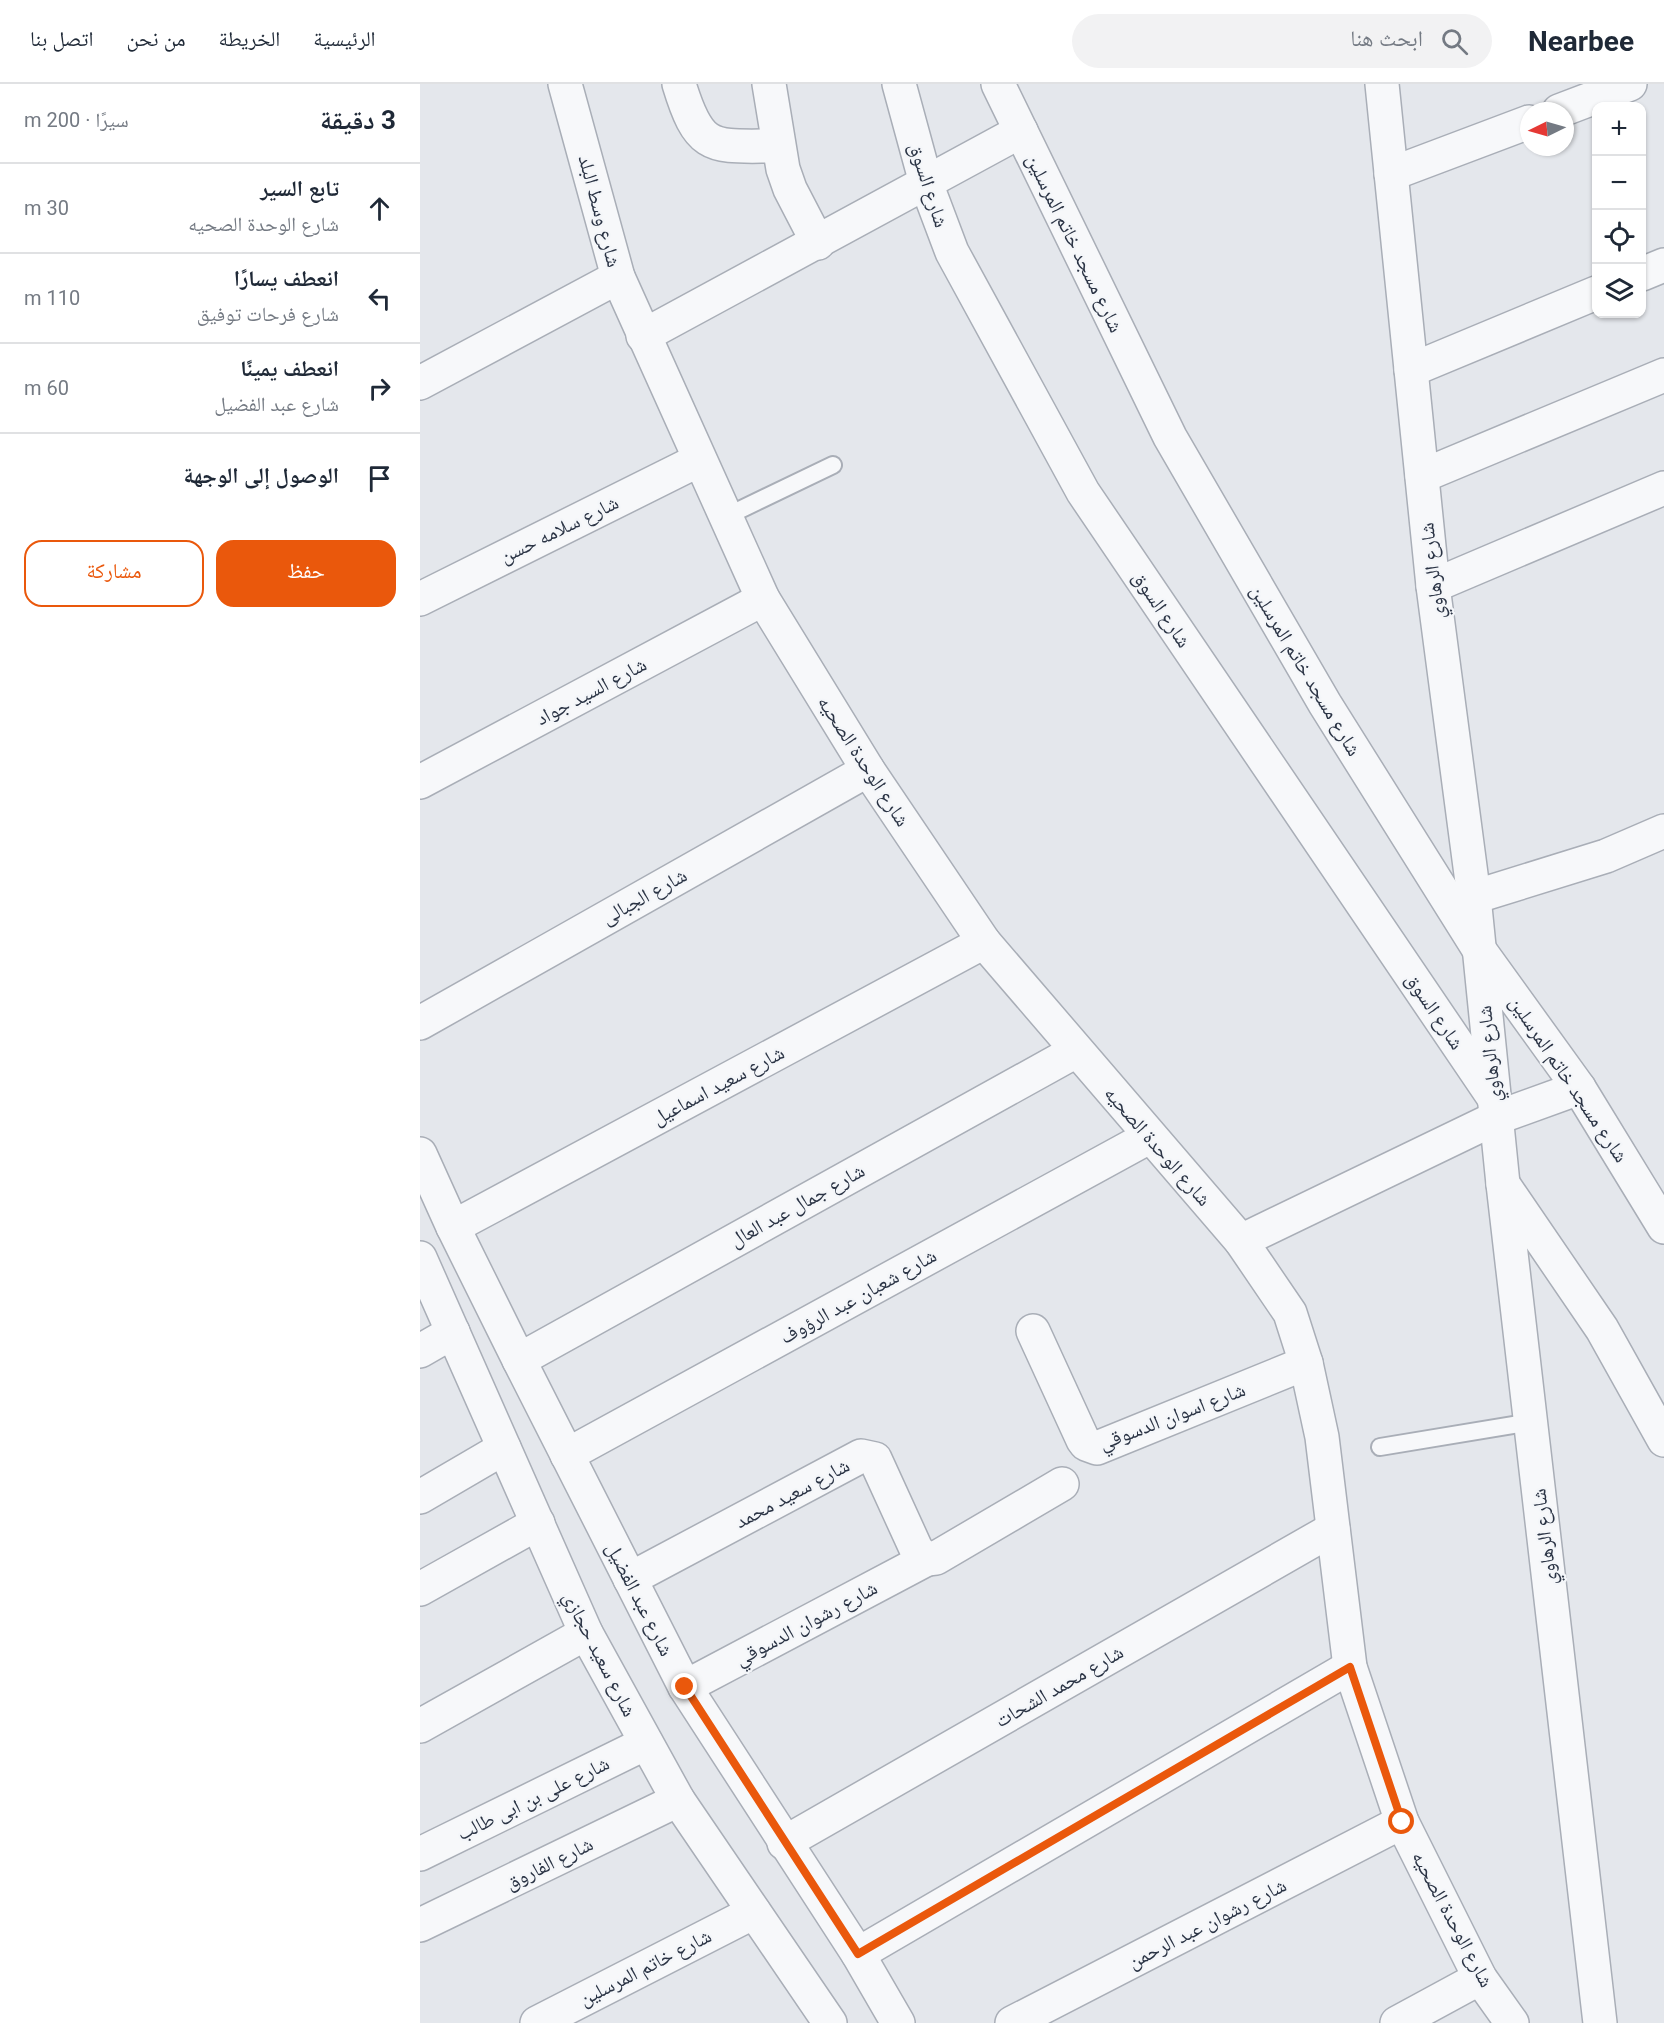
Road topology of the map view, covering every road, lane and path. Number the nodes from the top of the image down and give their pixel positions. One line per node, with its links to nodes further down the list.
1 (565, 84): 17 (street, شارع وسط البلد)
2 (678, 84): 11 (street)
3 (769, 84): 11 (street)
4 (899, 84): 13 (street, شارع السوق)
5 (998, 84): 10 (street, شارع مسجد خاتم المرسلين)
6 (1382, 84): 12 (street, شارع الرهاوي)
7 (1630, 84): 8 (street)
8 (1574, 105)
9 (1520, 125): 12 (street)
10 (1021, 131): 13 (street); 36 (street, شارع مسجد خاتم المرسلين)
11 (777, 146): 14 (street)
12 (1391, 174): 20 (street, شارع الرهاوي)
13 (926, 183): 14 (street); 40 (street, شارع السوق)
14 (818, 243): 19 (street)
15 (1664, 265): 16 (street)
16 (1646, 272)
17 (618, 277): 19 (street, شارع وسط البلد); 22 (street)
18 (1592, 295): 20 (street)
19 (643, 336): 23 (street, شارع الوحدة الصحيه)
20 (1411, 370): 25 (street, شارع الرهاوي)
21 (1664, 375): 25 (street)
22 (420, 383)
23 (699, 460): 27 (street, شارع الوحدة الصحيه); 30 (street, شارع سلامه حسن)
24 (833, 465): 27 (lane)
25 (1422, 476): 28 (street, شارع الرهاوي)
26 (1664, 489): 28 (street)
27 (725, 517): 29 (street, شارع الوحدة الصحيه)
28 (1433, 586): 34 (street, شارع الرهاوي)
29 (763, 598): 31 (street, شارع الوحدة الصحيه); 32 (street, شارع السيد جواد)
30 (420, 599)
31 (868, 770): 35 (street, شارع الوحدة الصحيه); 37 (street, شارع الجبالى)
32 (420, 783)
33 (1664, 831): 34 (street)
34 (1474, 897): 36 (street, شارع الرهاوي)
35 (984, 942): 38 (street, شارع الوحدة الصحيه); 44 (street, شارع سعيد اسماعيل)
36 (1478, 948): 39 (street, شارع مسجد خاتم المرسلين); 40 (street, شارع الرهاوي)
37 (420, 1023)
38 (1076, 1051): 41 (street, شارع الوحدة الصحيه); 51 (street, شارع جمال عبد العال)
39 (1580, 1088): 40 (street); 45 (street, شارع مسجد خاتم المرسلين)
40 (1495, 1108): 43 (street, شارع الرهاوي); 46 (street)
41 (1149, 1137): 46 (street, شارع الوحدة الصحيه); 57 (street, شارع شعبان عبد الرؤوف)
42 (420, 1154): 44 (street, شارع عبد الفضيل)
43 (1503, 1184): 53 (street, شارع الرهاوي); 54 (street)
44 (453, 1227): 51 (street, شارع عبد الفضيل)
45 (1664, 1227)
46 (1241, 1241): 52 (street, شارع الوحدة الصحيه)
47 (422, 1266): 49 (street, شارع سعيد حجازي)
48 (1033, 1331): 52 (street, شارع اسوان الدسوقي)
49 (453, 1332): 50 (street); 56 (street, شارع سعيد حجازي)
50 (420, 1351)
51 (519, 1360): 57 (street, شارع عبد الفضيل)
52 (1306, 1363): 61 (street, شارع الوحدة الصحيه)
53 (1531, 1422): 55 (lane); 84 (street, شارع الرهاوي)
54 (1664, 1440)
55 (1380, 1447)
56 (504, 1448): 59 (street); 60 (street, شارع سعيد حجازي)
57 (567, 1455): 63 (street, شارع عبد الفضيل)
58 (1062, 1484): 62 (street)
59 (420, 1497)
60 (538, 1523): 64 (street); 65 (street, شارع سعيد حجازي)
61 (1334, 1529): 66 (street, شارع الوحدة الصحيه); 72 (street, شارع محمد الشحات)
62 (927, 1559): 63 (street, شارع سعيد محمد); 67 (street, شارع رشوان الدسوقي)
63 (630, 1579): 67 (street, شارع عبد الفضيل)
64 (420, 1589)
65 (586, 1633): 68 (street); 69 (street, شارع سعيد حجازي)
66 (1350, 1667): 71 (street, شارع الوحدة الصحيه); 76 (street)
67 (685, 1687): 72 (street, شارع عبد الفضيل)
68 (420, 1726)
69 (646, 1743): 70 (street, شارع سعيد حجازي); 73 (street, شارع على بن ابى طالب)
70 (678, 1800): 74 (street, شارع سعيد حجازي); 75 (street, شارع الفاروق)
71 (1402, 1822): 77 (street, شارع الوحدة الصحيه); 81 (street, شارع رشوان عبد الرحمن)
72 (784, 1843): 76 (street, شارع عبد الفضيل)
73 (420, 1854)
74 (754, 1912): 78 (street, شارع خاتم المرسلين); 79 (street, شارع سعيد حجازي)
75 (420, 1925)
76 (858, 1954): 80 (street, شارع عبد الفضيل)
77 (1480, 1978): 82 (street); 83 (street, شارع الوحدة الصحيه)
78 (537, 2023)
79 (830, 2023)
80 (898, 2023)
81 (1012, 2023)
82 (1397, 2023)
83 (1512, 2023)
84 (1600, 2023)

